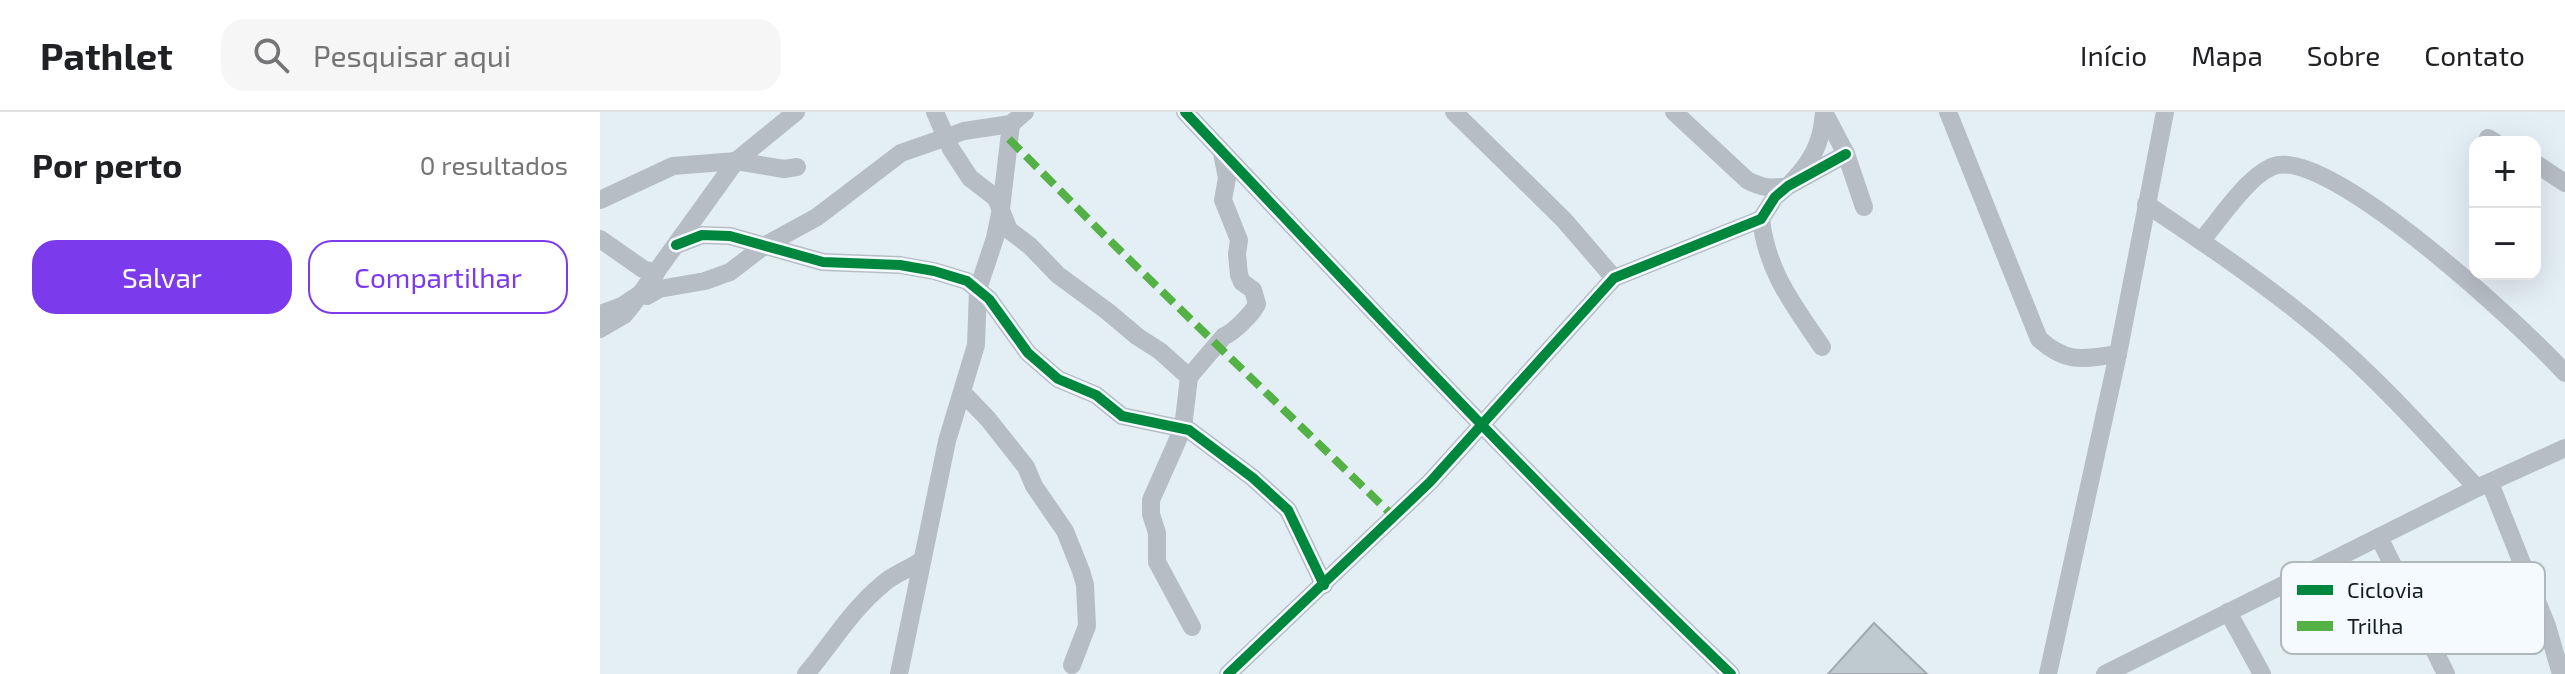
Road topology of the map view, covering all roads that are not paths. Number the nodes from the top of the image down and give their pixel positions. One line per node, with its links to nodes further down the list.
1 (935, 112): 11 (street)
2 (1025, 112): 10 (street)
3 (1185, 112): 12 (street)
4 (1454, 112): 29 (street)
5 (1674, 112): 18 (street)
6 (1824, 112): 13 (street); 18 (street)
7 (1948, 112): 35 (street)
8 (2165, 112): 20 (street)
9 (792, 113): 14 (street)
10 (1011, 124): 11 (street); 22 (street)
11 (945, 136): 22 (street); 27 (street)
12 (1222, 152): 37 (street); 39 (street)
13 (1846, 154): 18 (street); 21 (street)
14 (736, 161): 15 (street); 19 (street); 26 (street)
15 (797, 167)
16 (2541, 167): 17 (street)
17 (2565, 183)
18 (1788, 186): 23 (street)
19 (600, 200)
20 (2146, 204): 25 (street); 35 (street)
21 (1864, 207)
22 (1001, 209): 30 (street); 37 (street)
23 (1761, 219): 29 (street); 34 (street)
24 (600, 239): 28 (street)
25 (2201, 241): 36 (street); 42 (street)
26 (676, 245): 27 (street); 28 (street)
27 (764, 246): 30 (street); 31 (street)
28 (656, 273): 31 (street)
29 (1614, 278): 39 (street)
30 (978, 289): 38 (street); 40 (street)
31 (640, 294): 32 (street); 33 (street)
32 (600, 314)
33 (600, 329)
34 (1822, 347)
35 (2118, 354): 59 (street)
36 (2565, 373)
37 (1189, 377): 40 (street)
38 (963, 393): 44 (street); 54 (street)
39 (1480, 425): 48 (street); 58 (street)
40 (1183, 428): 48 (street); 52 (street)
41 (2565, 448): 42 (street)
42 (2484, 485): 43 (street); 47 (street)
43 (2379, 537): 45 (street); 46 (street)
44 (922, 560): 55 (street); 56 (street)
45 (2329, 562)
46 (2391, 562)
47 (2521, 562)
48 (1324, 585): 57 (street)
49 (2281, 586): 50 (street)
50 (2228, 612): 60 (street); 61 (street)
51 (2545, 626): 63 (street)
52 (1192, 627)
53 (2436, 654): 62 (street)
54 (1072, 665)
55 (806, 674)
56 (899, 674)
57 (1228, 674)
58 (1731, 674)
59 (2048, 674)
60 (2105, 674)
61 (2262, 674)
62 (2446, 674)
63 (2561, 674)

